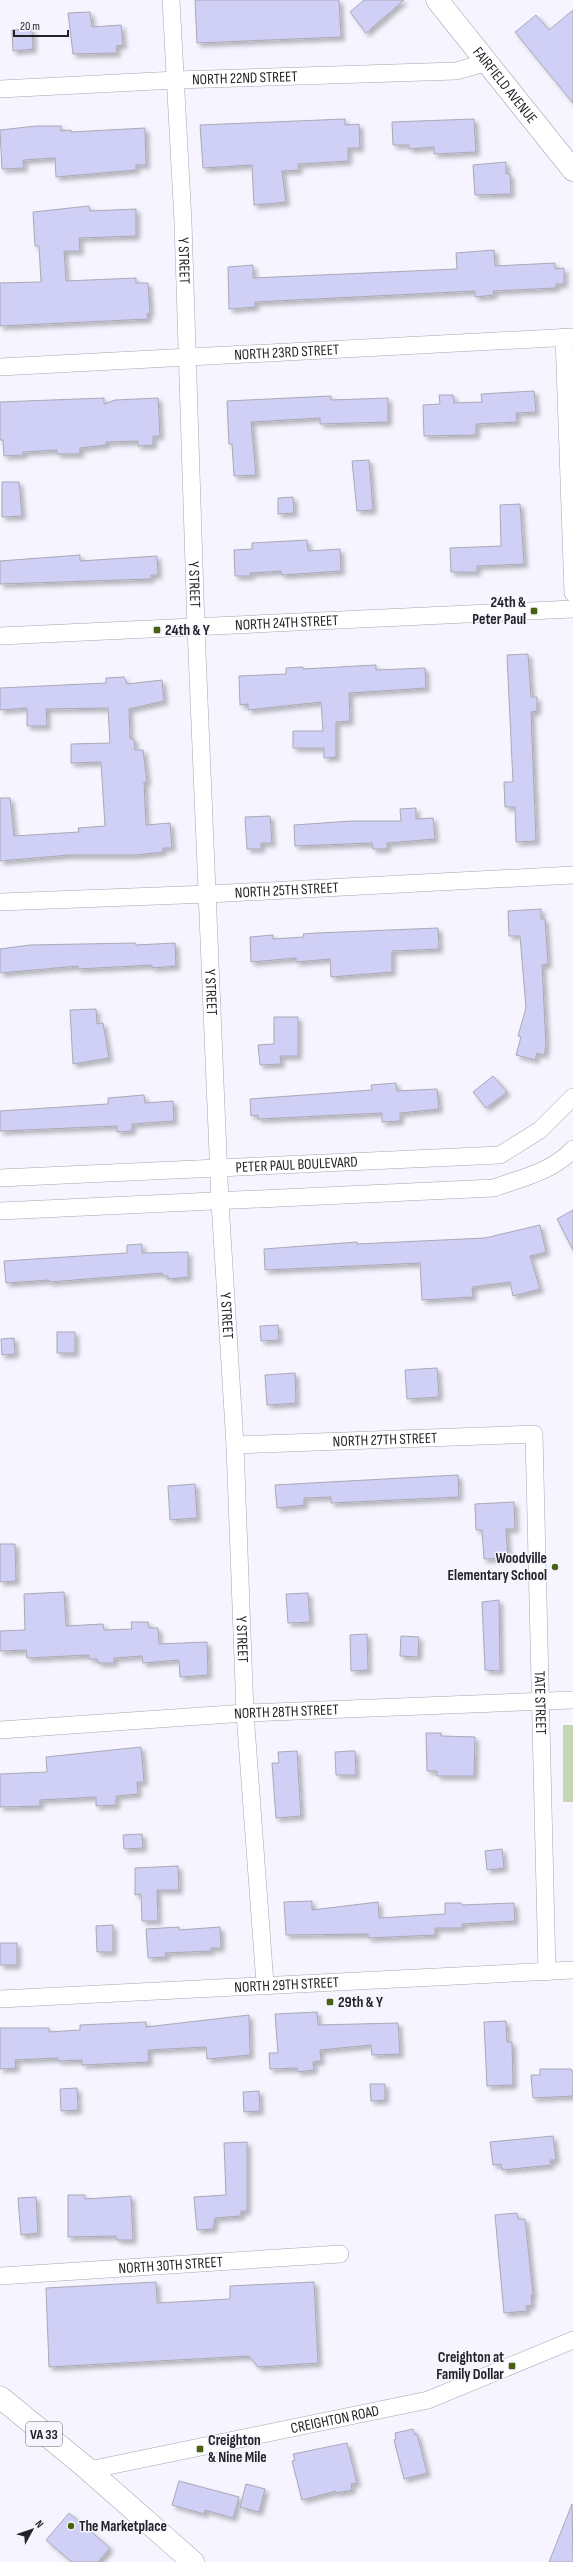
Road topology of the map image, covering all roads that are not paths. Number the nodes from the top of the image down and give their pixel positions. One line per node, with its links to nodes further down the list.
1 (171, 0): 4 (street, Y STREET)
2 (437, 0): 3 (main road, FAIRFIELD AVENUE)
3 (488, 62): 4 (street, NORTH 22ND STREET); 6 (main road, FAIRFIELD AVENUE)
4 (176, 80): 5 (street, NORTH 22ND STREET); 8 (street, Y STREET)
5 (0, 89)
6 (573, 170)
7 (568, 337): 8 (street, NORTH 23RD STREET); 10 (street)
8 (188, 357): 9 (street, NORTH 23RD STREET); 12 (street, Y STREET)
9 (0, 367)
10 (573, 593)
11 (573, 609): 12 (street, NORTH 24TH STREET)
12 (196, 628): 13 (street, NORTH 24TH STREET); 15 (street, Y STREET)
13 (0, 636)
14 (573, 875): 15 (street, NORTH 25TH STREET)
15 (209, 894): 16 (street, NORTH 25TH STREET); 19 (street, Y STREET)
16 (0, 902)
17 (573, 1097): 19 (street, PETER PAUL BOULEVARD)
18 (573, 1149): 21 (street)
19 (219, 1169): 20 (street, PETER PAUL BOULEVARD); 21 (street, Y STREET)
20 (0, 1178)
21 (220, 1202): 22 (street); 24 (street, Y STREET)
22 (0, 1211)
23 (534, 1434): 24 (street, NORTH 27TH STREET); 26 (street, TATE STREET)
24 (235, 1445): 27 (street, Y STREET)
25 (573, 1700): 26 (street, NORTH 28TH STREET)
26 (542, 1702): 27 (street, NORTH 28TH STREET); 30 (street, TATE STREET)
27 (245, 1713): 28 (street, NORTH 28TH STREET); 31 (street, Y STREET)
28 (0, 1730)
29 (573, 1970): 30 (street, NORTH 29TH STREET)
30 (547, 1972): 31 (street, NORTH 29TH STREET)
31 (265, 1984): 32 (street, NORTH 29TH STREET)
32 (0, 1998)
33 (340, 2254): 34 (street, NORTH 30TH STREET)
34 (0, 2276)
35 (573, 2340): 37 (street, CREIGHTON ROAD)
36 (0, 2397): 37 (main road, VA 33)
37 (89, 2470): 38 (main road, VA 33)
38 (193, 2562)

